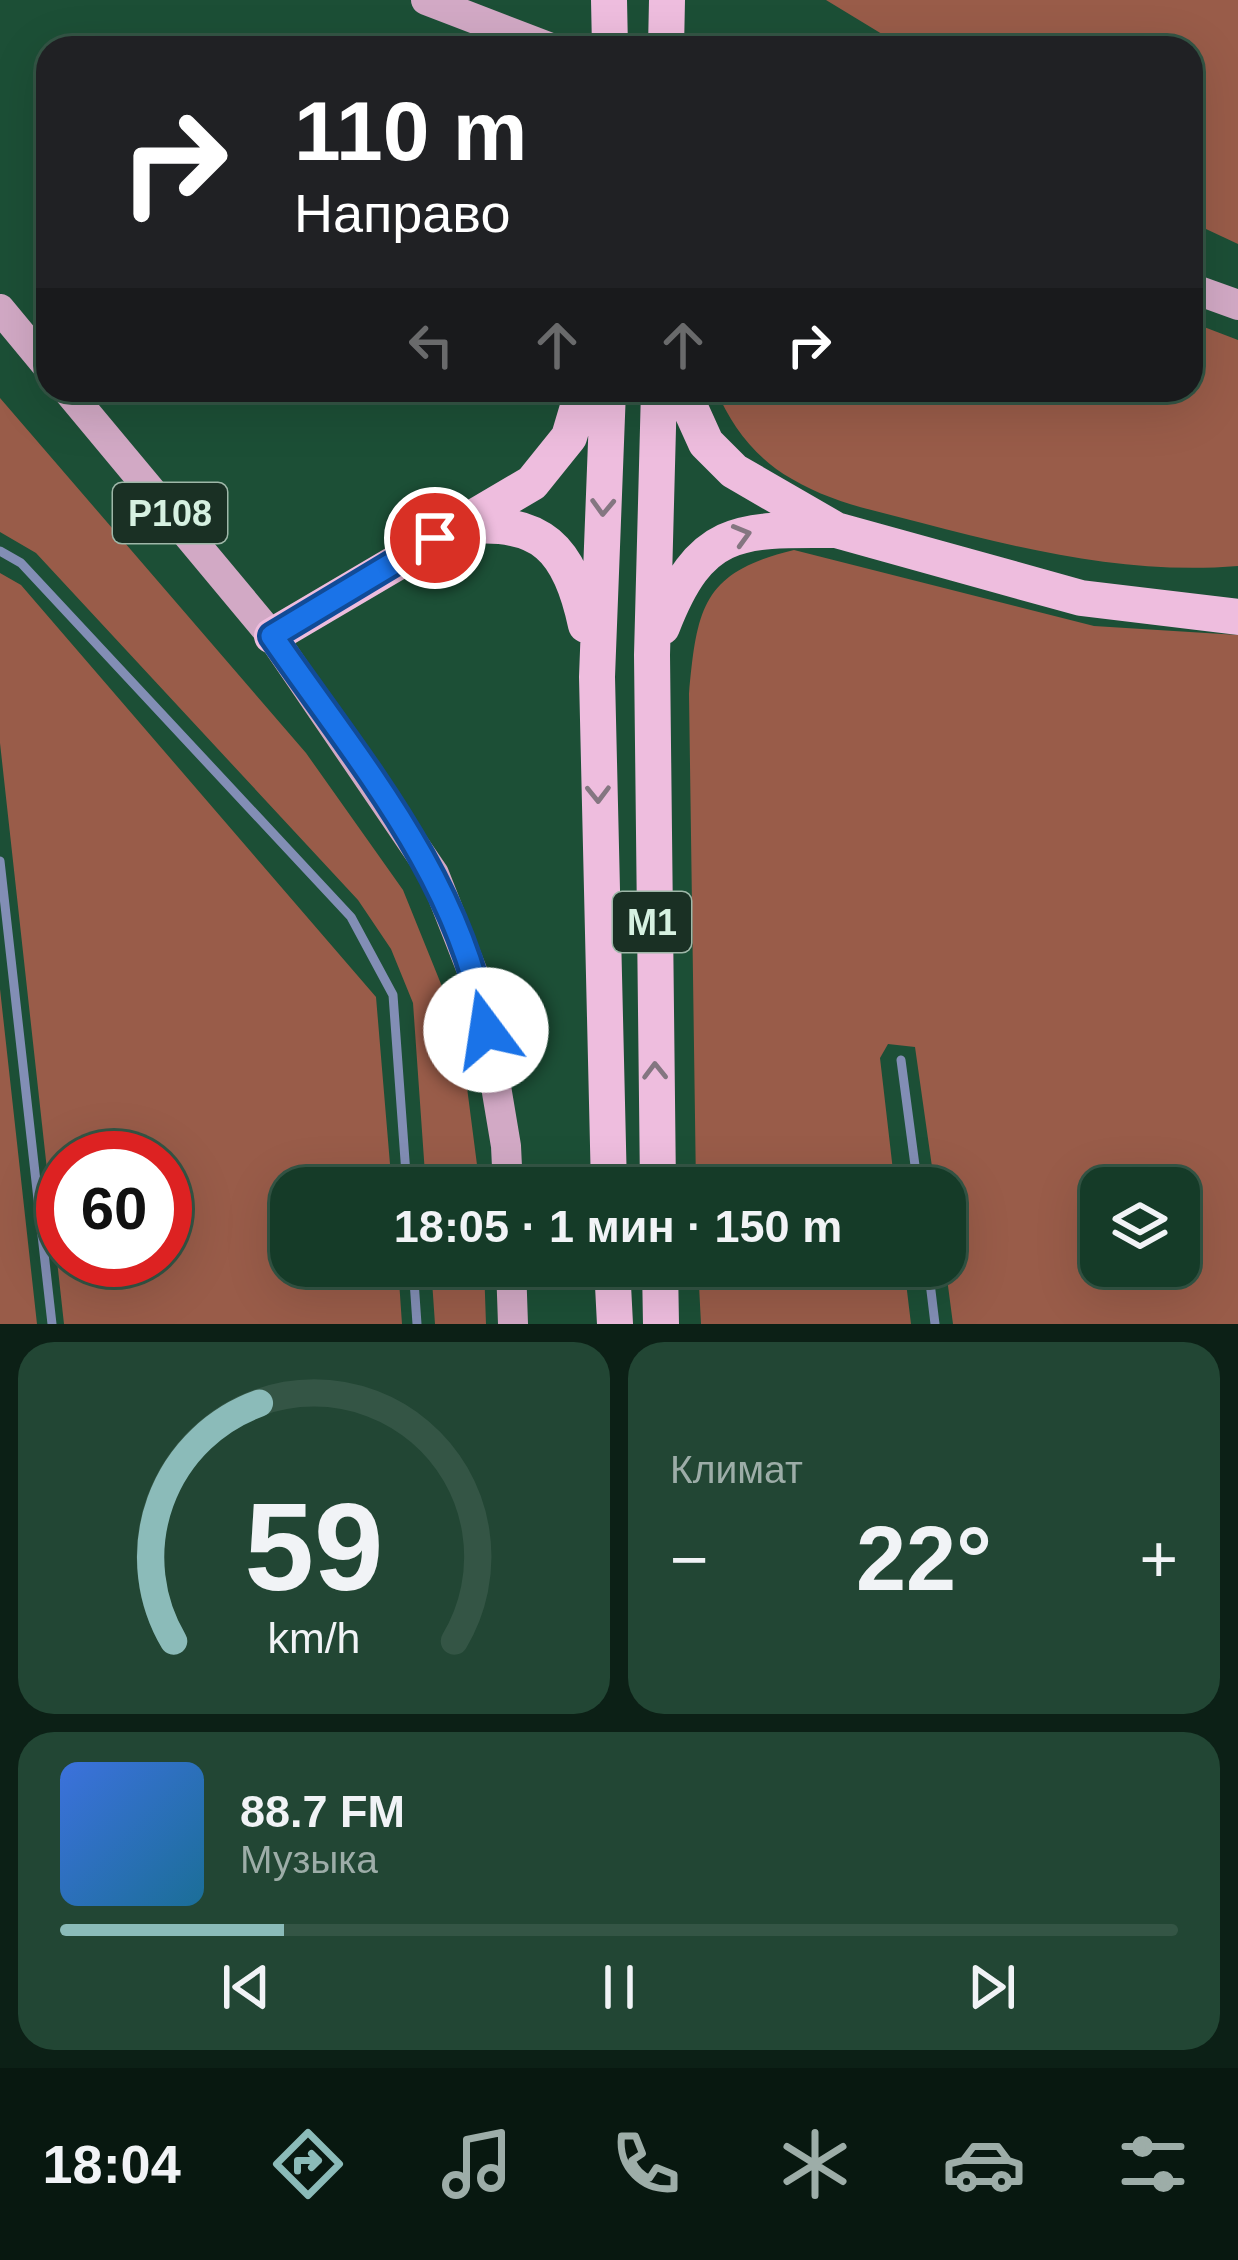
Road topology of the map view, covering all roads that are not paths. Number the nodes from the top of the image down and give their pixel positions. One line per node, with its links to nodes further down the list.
1 (426, 0): 4 (main road)
2 (609, 0): 5 (highway)
3 (667, 0): 6 (highway)
4 (519, 36)
5 (610, 36)
6 (666, 36)
7 (1203, 292): 8 (main road)
8 (1238, 305)
9 (0, 310): 10 (main road)
10 (36, 353)
11 (77, 402): 19 (main road, Р108)
12 (579, 402): 16 (highway)
13 (608, 402): 21 (highway, М1, one-way to 21)
14 (659, 402): 20 (highway, М1)
15 (687, 402): 17 (highway)
16 (458, 527): 19 (highway); 21 (highway)
17 (836, 530): 18 (highway); 20 (highway, one-way to 17)
18 (1238, 616)
19 (272, 636): 22 (main road, Р108)
20 (652, 655): 24 (highway, М1, one-way to 20)
21 (597, 677): 23 (highway, М1, one-way to 23)
22 (507, 1167)
23 (609, 1167)
24 (658, 1167)
25 (512, 1287): 28 (main road)
26 (613, 1287): 29 (highway)
27 (660, 1287): 30 (highway)
28 (513, 1324)
29 (615, 1324)
30 (661, 1324)

